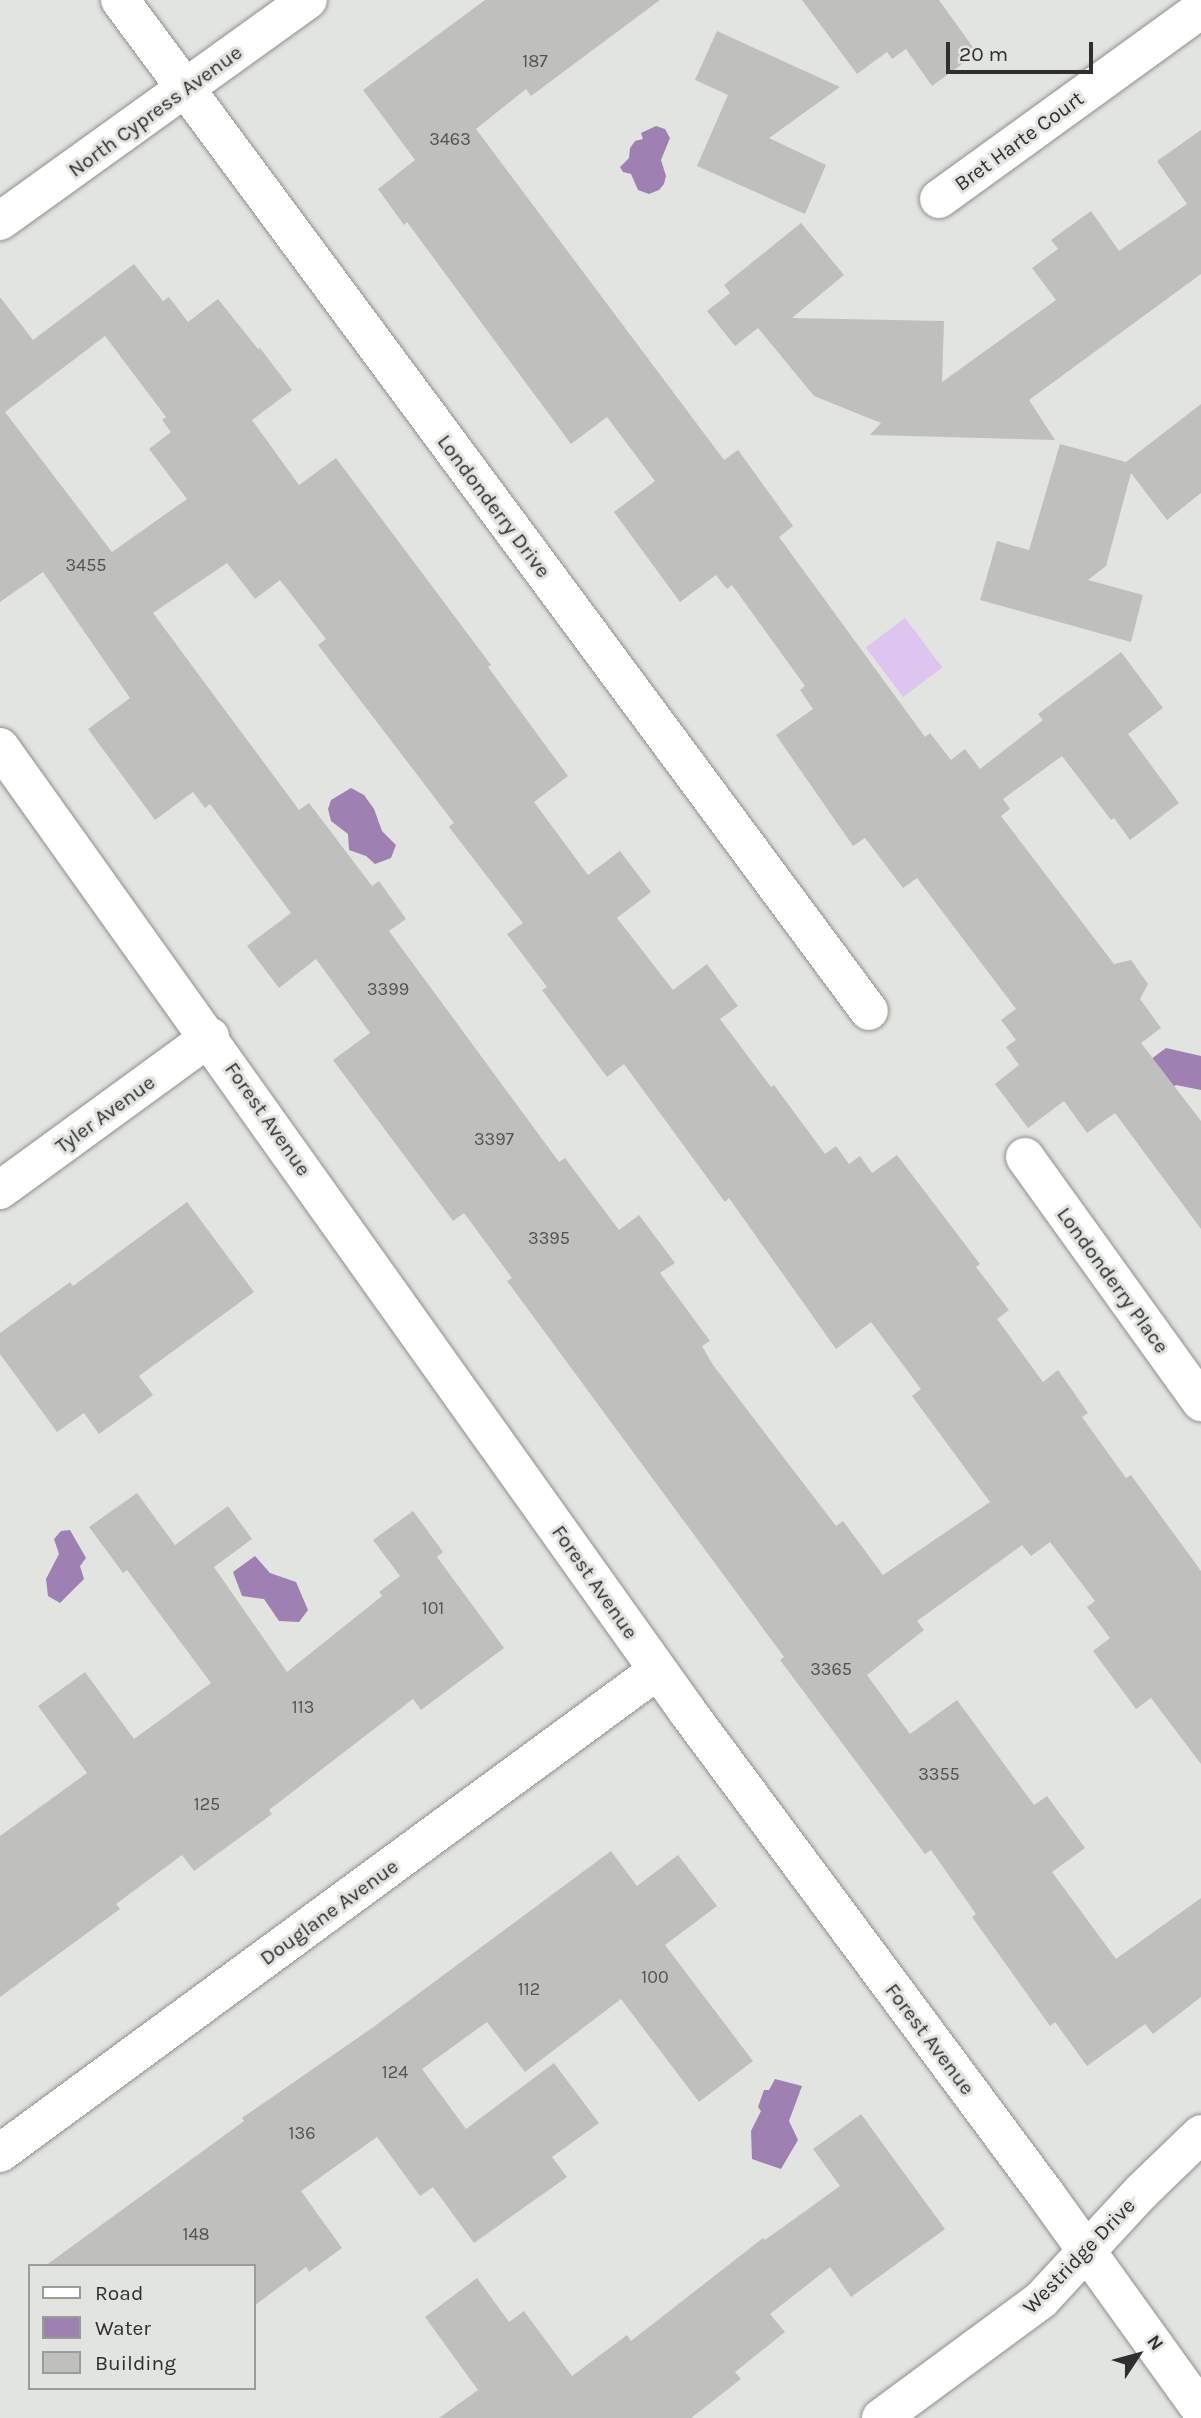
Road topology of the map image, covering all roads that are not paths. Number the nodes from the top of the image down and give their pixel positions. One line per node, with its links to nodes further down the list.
1 (120, 0): 4 (street, Londonderry Drive)
2 (308, 0): 4 (street, North Cypress Avenue)
3 (1201, 9): 5 (street, Bret Harte Court)
4 (186, 89): 6 (street, North Cypress Avenue); 8 (street, Londonderry Drive)
5 (939, 199)
6 (0, 221)
7 (0, 747): 9 (street, Forest Avenue)
8 (869, 1011)
9 (210, 1037): 11 (street, Tyler Avenue); 13 (street, Forest Avenue)
10 (1025, 1157): 12 (street, Londonderry Place)
11 (0, 1190)
12 (1196, 1384)
13 (658, 1670): 15 (street, Douglane Avenue); 16 (street, Forest Avenue)
14 (1201, 2133): 16 (street, Westridge Drive)
15 (0, 2153)
16 (1086, 2250): 17 (street, Forest Avenue); 18 (street, Westridge Drive)
17 (1201, 2410)
18 (881, 2418)

